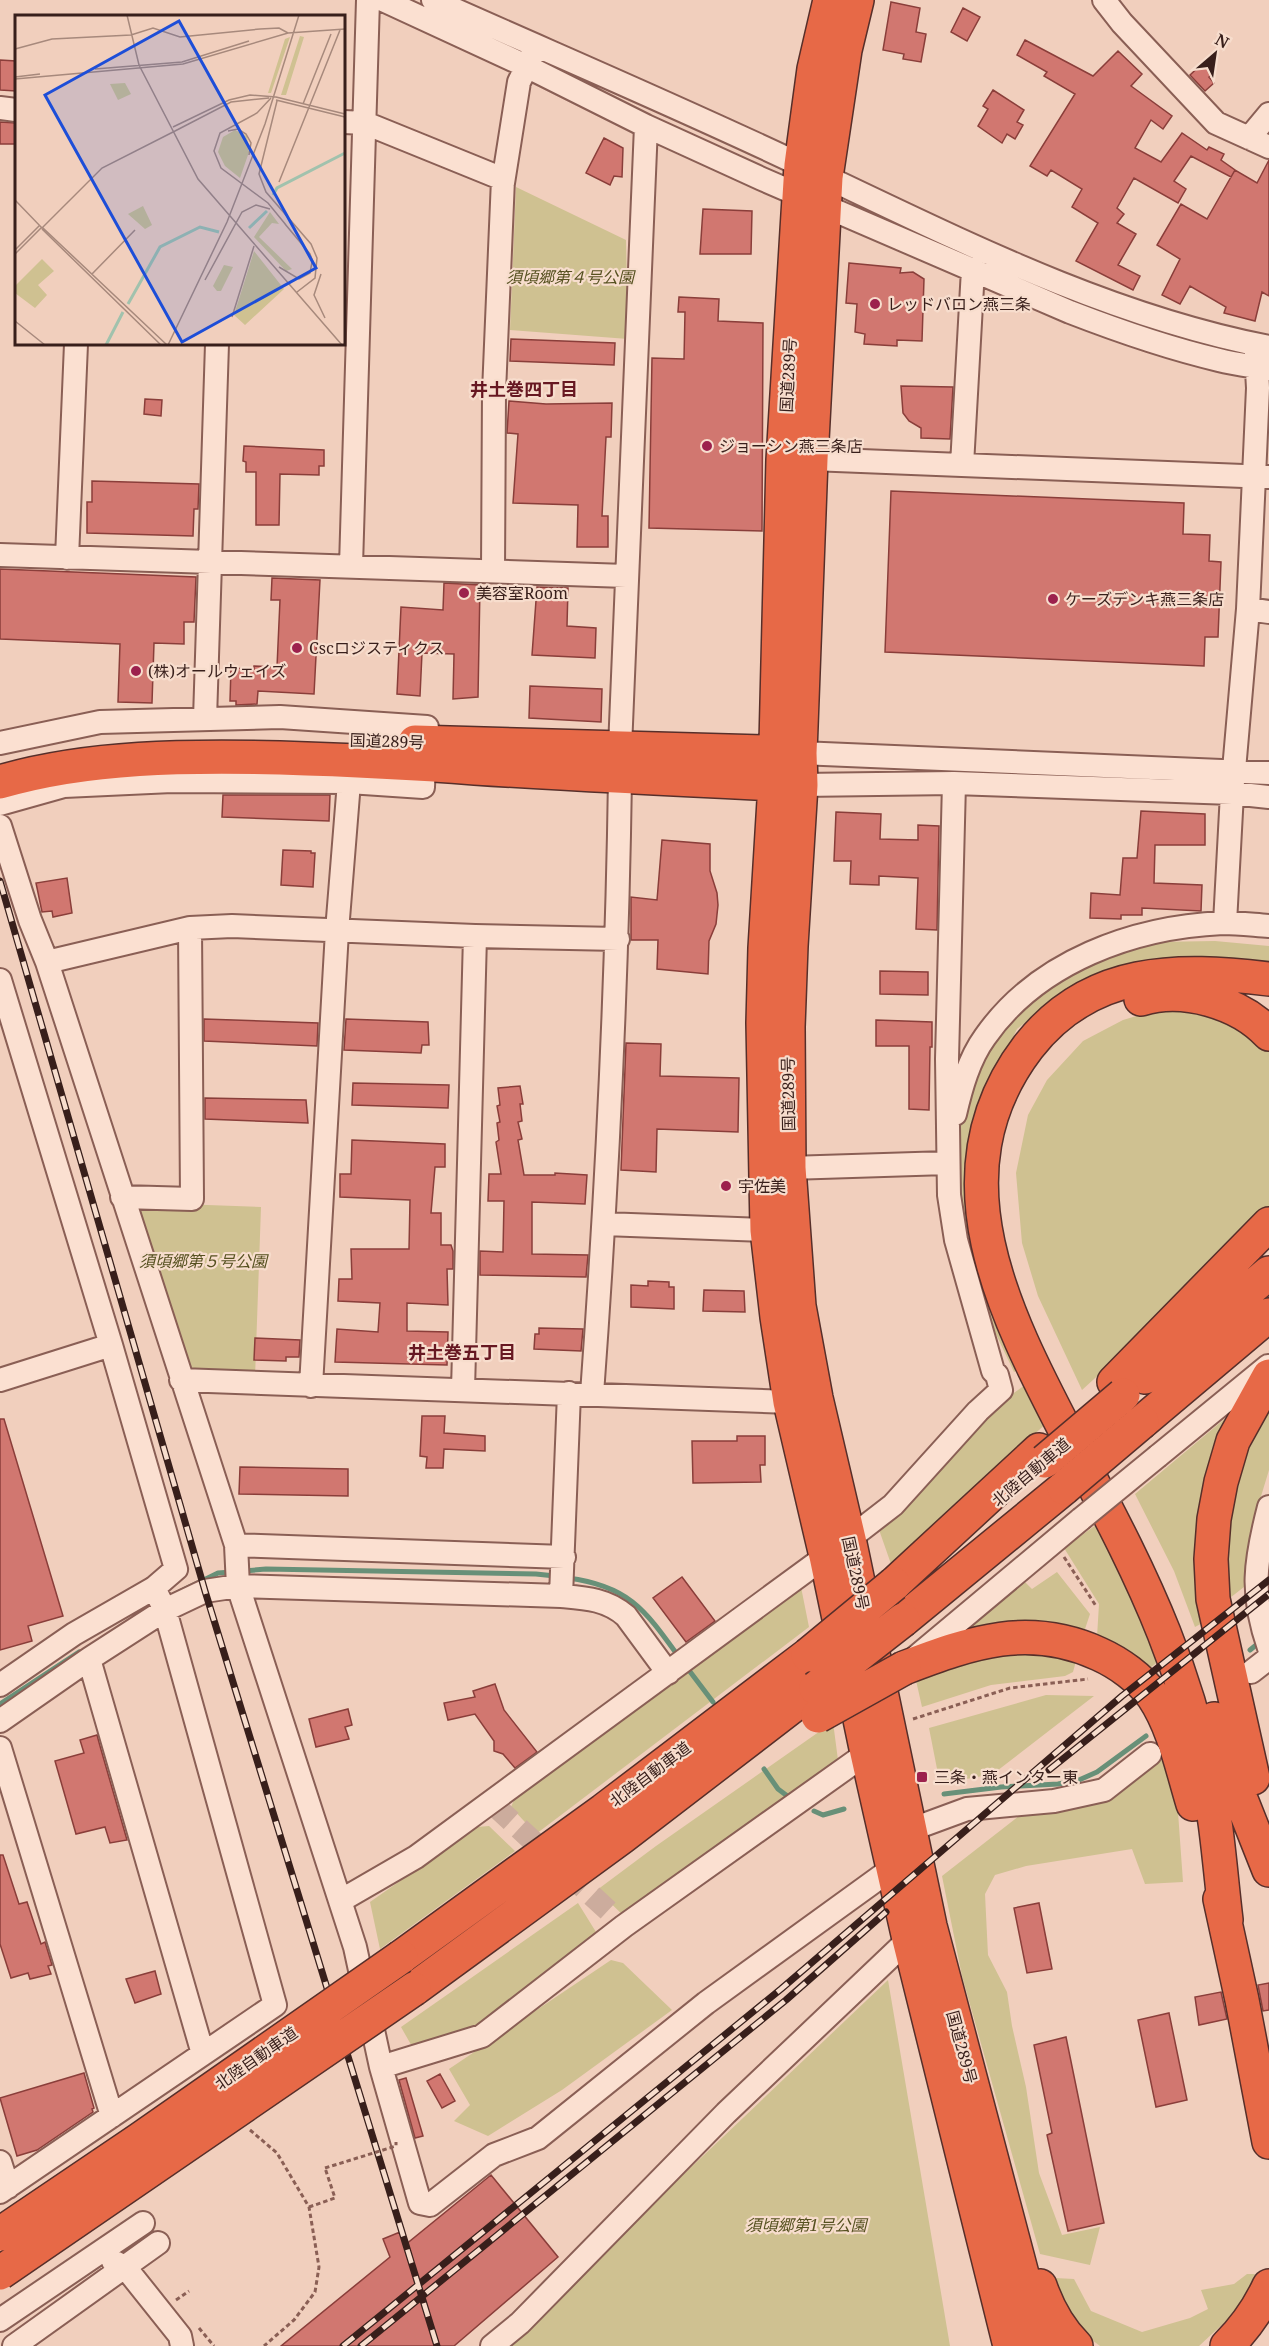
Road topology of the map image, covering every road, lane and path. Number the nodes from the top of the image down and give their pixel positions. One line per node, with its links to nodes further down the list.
1 (368, 0): 11 (street)
2 (383, 0): 7 (street)
3 (433, 0): 7 (street)
4 (830, 0): 15 (highway, 国道289号)
5 (857, 0): 15 (highway, 国道289号)
6 (1104, 0): 13 (street)
7 (531, 56): 12 (street); 14 (street); 15 (street)
8 (0, 108): 9 (street)
9 (15, 110)
10 (1269, 114): 13 (street)
11 (354, 123): 14 (street); 26 (street)
12 (646, 126): 15 (street); 28 (street)
13 (1259, 143)
14 (503, 183): 27 (street)
15 (813, 186): 16 (street); 19 (street); 20 (highway, 国道289号); 35 (highway, 国道289号)
16 (973, 269): 19 (street); 21 (street)
17 (76, 345): 24 (street)
18 (217, 345): 25 (street)
19 (1262, 357): 22 (street)
20 (811, 459): 21 (street); 35 (highway, 国道289号)
21 (962, 465): 22 (street)
22 (1261, 476): 29 (street)
23 (0, 555): 24 (street)
24 (67, 558): 25 (street)
25 (210, 561): 26 (street); 30 (street)
26 (351, 566): 27 (street)
27 (493, 571): 28 (street)
28 (626, 576): 34 (street)
29 (1259, 610): 39 (street)
30 (206, 737): 31 (street); 32 (highway, 国道289号); 33 (highway, 国道289号); 37 (highway, 国道289号)
31 (0, 743)
32 (426, 753): 34 (highway, 国道289号); 38 (street)
33 (0, 762)
34 (620, 763): 35 (highway, 国道289号); 49 (street)
35 (788, 769): 39 (street); 40 (street); 55 (highway, 国道289号); 59 (highway, 国道289号)
36 (1269, 773): 39 (street)
37 (0, 782)
38 (349, 782): 42 (street); 47 (street)
39 (1233, 782): 40 (street); 41 (street); 44 (street)
40 (954, 783): 54 (street)
41 (1269, 797)
42 (0, 804)
43 (0, 826): 50 (street)
44 (1225, 923): 45 (street); 54 (street)
45 (1269, 926)
46 (190, 928): 47 (street); 50 (street); 56 (street)
47 (338, 931): 48 (street); 67 (street)
48 (475, 936): 49 (street); 69 (street)
49 (618, 939): 57 (street)
50 (47, 962): 56 (street)
51 (1269, 979): 102 (highway)
52 (0, 980): 62 (street)
53 (1269, 1034): 100 (highway)
54 (948, 1155): 55 (street); 74 (street)
55 (789, 1168): 72 (highway, 国道289号)
56 (122, 1197): 66 (street)
57 (604, 1224): 59 (street); 71 (street)
58 (1268, 1226): 68 (highway)
59 (767, 1230): 72 (highway, 国道289号)
60 (1269, 1274): 68 (highway)
61 (1269, 1315): 91 (highway, 北陸自動車道, bridge)
62 (111, 1346): 65 (street); 80 (street)
63 (1269, 1365): 86 (street, bridge)
64 (1269, 1376): 98 (highway)
65 (0, 1380)
66 (181, 1380): 67 (street); 75 (street)
67 (311, 1386): 69 (street)
68 (1118, 1388): 115 (highway, 北陸自動車道, bridge)
69 (463, 1390): 70 (street)
70 (569, 1394): 71 (street); 77 (street)
71 (592, 1394): 72 (street)
72 (803, 1400): 74 (highway, 国道289号)
73 (1269, 1507): 78 (street)
74 (837, 1547): 87 (street); 95 (highway, 国道289号); 97 (highway, 国道289号)
75 (237, 1549): 77 (street); 79 (street)
76 (1061, 1553): 81 (path)
77 (563, 1576): 79 (street); 87 (street)
78 (1262, 1581): 83 (street)
79 (238, 1582): 82 (street); 101 (street)
80 (154, 1588): 82 (street); 90 (street)
81 (1096, 1606)
82 (165, 1610): 85 (street); 104 (street)
83 (1269, 1648)
84 (1269, 1658): 88 (street)
85 (88, 1659): 93 (street); 104 (street)
86 (904, 1668): 91 (highway, bridge); 102 (highway)
87 (672, 1669): 101 (street)
88 (1251, 1672)
89 (1088, 1679): 92 (path)
90 (0, 1685)
91 (817, 1702): 119 (highway, 北陸自動車道, bridge)
92 (913, 1719)
93 (0, 1721)
94 (0, 1749): 106 (street)
95 (867, 1753): 99 (highway, 国道289号); 105 (street)
96 (1150, 1754): 97 (street)
97 (910, 1830): 110 (highway, 国道289号)
98 (1269, 1846)
99 (894, 1867): 103 (highway, 国道289号); 105 (street)
100 (1269, 1870)
101 (340, 1901): 105 (street)
102 (1226, 1920): 109 (highway)
103 (909, 1939): 126 (street); 127 (highway, 国道289号)
104 (203, 2054): 106 (street)
105 (381, 2067)
106 (112, 2116): 112 (street)
107 (245, 2126): 113 (path)
108 (396, 2142): 113 (path, bridge)
109 (1269, 2142)
110 (989, 2146): 128 (highway, 国道289号); 129 (highway)
111 (0, 2162): 112 (street)
112 (4, 2190)
113 (309, 2207): 125 (path)
114 (143, 2223): 117 (street)
115 (0, 2234)
116 (158, 2243): 118 (street)
117 (99, 2253): 118 (street); 122 (street)
118 (125, 2267): 123 (street); 124 (street)
119 (0, 2273)
120 (1269, 2286): 130 (highway)
121 (1269, 2317): 131 (highway)
122 (0, 2320)
123 (27, 2343)
124 (182, 2346)
125 (264, 2346)
126 (492, 2346)
127 (1010, 2346)
128 (1041, 2346)
129 (1076, 2346)
130 (1227, 2346)
131 (1250, 2346)

